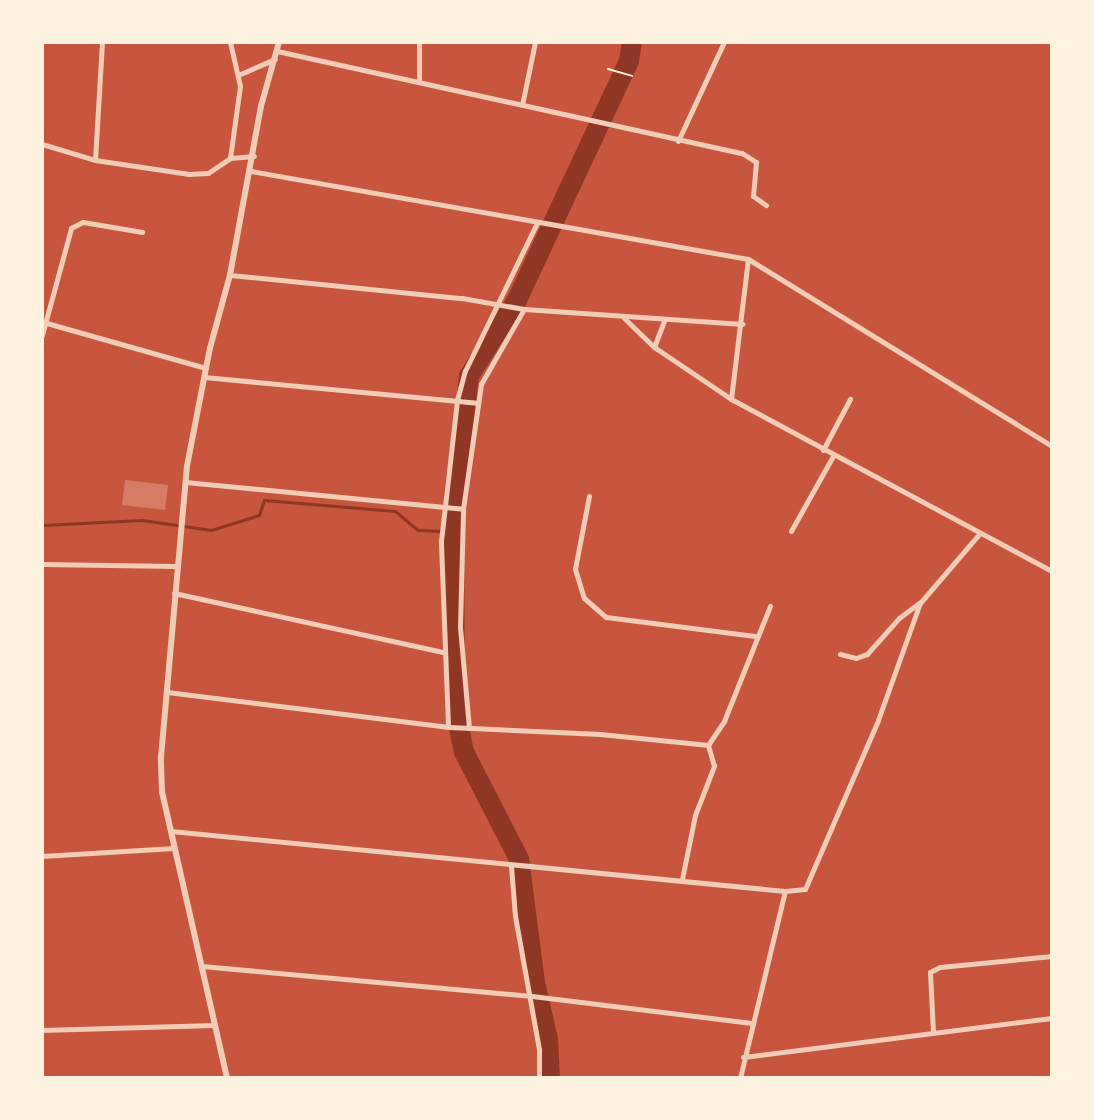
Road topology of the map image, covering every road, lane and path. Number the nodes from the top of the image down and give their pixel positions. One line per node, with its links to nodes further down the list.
1 (102, 42): 18 (street)
2 (230, 42): 10 (street)
3 (279, 42): 7 (street)
4 (419, 42): 12 (street)
5 (535, 42): 13 (street)
6 (724, 42): 14 (street)
7 (277, 51): 8 (street); 12 (street)
8 (275, 59): 10 (street); 16 (street)
9 (608, 69): 11 (path)
10 (238, 75): 17 (street)
11 (632, 76)
12 (419, 78): 13 (street)
13 (522, 104): 14 (street)
14 (678, 141): 20 (street)
15 (42, 144): 18 (street)
16 (254, 156): 17 (street); 19 (street)
17 (230, 158): 18 (street)
18 (96, 160)
19 (250, 172): 21 (street); 24 (street)
20 (766, 205)
21 (538, 223): 23 (street); 25 (street)
22 (142, 232): 29 (street)
23 (748, 259): 30 (street); 39 (street)
24 (230, 275): 25 (street); 33 (street)
25 (498, 304): 26 (street); 37 (street)
26 (521, 308): 27 (street); 38 (street)
27 (624, 318): 28 (street); 32 (street)
28 (665, 319): 30 (street); 32 (street)
29 (44, 323): 31 (street); 33 (street)
30 (742, 324): 35 (street)
31 (42, 335)
32 (654, 347): 35 (street)
33 (206, 368): 34 (street)
34 (204, 377): 37 (street); 42 (street)
35 (731, 399): 40 (street)
36 (850, 399): 40 (street)
37 (458, 400): 38 (street); 44 (street)
38 (475, 403): 45 (street)
39 (1052, 446)
40 (823, 450): 41 (street)
41 (833, 456): 46 (street); 47 (street)
42 (185, 482): 44 (street); 49 (street)
43 (589, 496): 54 (street)
44 (442, 505): 45 (street); 55 (street)
45 (462, 509): 59 (street)
46 (791, 531)
47 (980, 533): 50 (street); 52 (street)
48 (42, 564): 49 (street)
49 (176, 566): 51 (street)
50 (1052, 571)
51 (174, 594): 55 (street); 57 (street)
52 (920, 603): 56 (street); 66 (street)
53 (770, 606): 54 (street)
54 (755, 636): 60 (street)
55 (443, 652): 58 (street)
56 (840, 654)
57 (167, 692): 58 (street); 61 (street)
58 (449, 726): 59 (street)
59 (468, 728): 60 (street)
60 (708, 745): 65 (street)
61 (171, 831): 62 (street); 64 (street)
62 (174, 848): 63 (street); 68 (street)
63 (42, 856)
64 (512, 866): 65 (street); 69 (street)
65 (682, 880): 66 (street)
66 (785, 891): 71 (street)
67 (1052, 956): 74 (street)
68 (202, 966): 69 (street); 72 (street)
69 (530, 996): 71 (street); 77 (street)
70 (1052, 1018): 74 (street)
71 (751, 1023): 75 (street)
72 (214, 1025): 73 (street); 76 (street)
73 (42, 1030)
74 (933, 1032): 75 (street)
75 (743, 1057): 78 (street)
76 (227, 1078)
77 (539, 1078)
78 (740, 1078)

